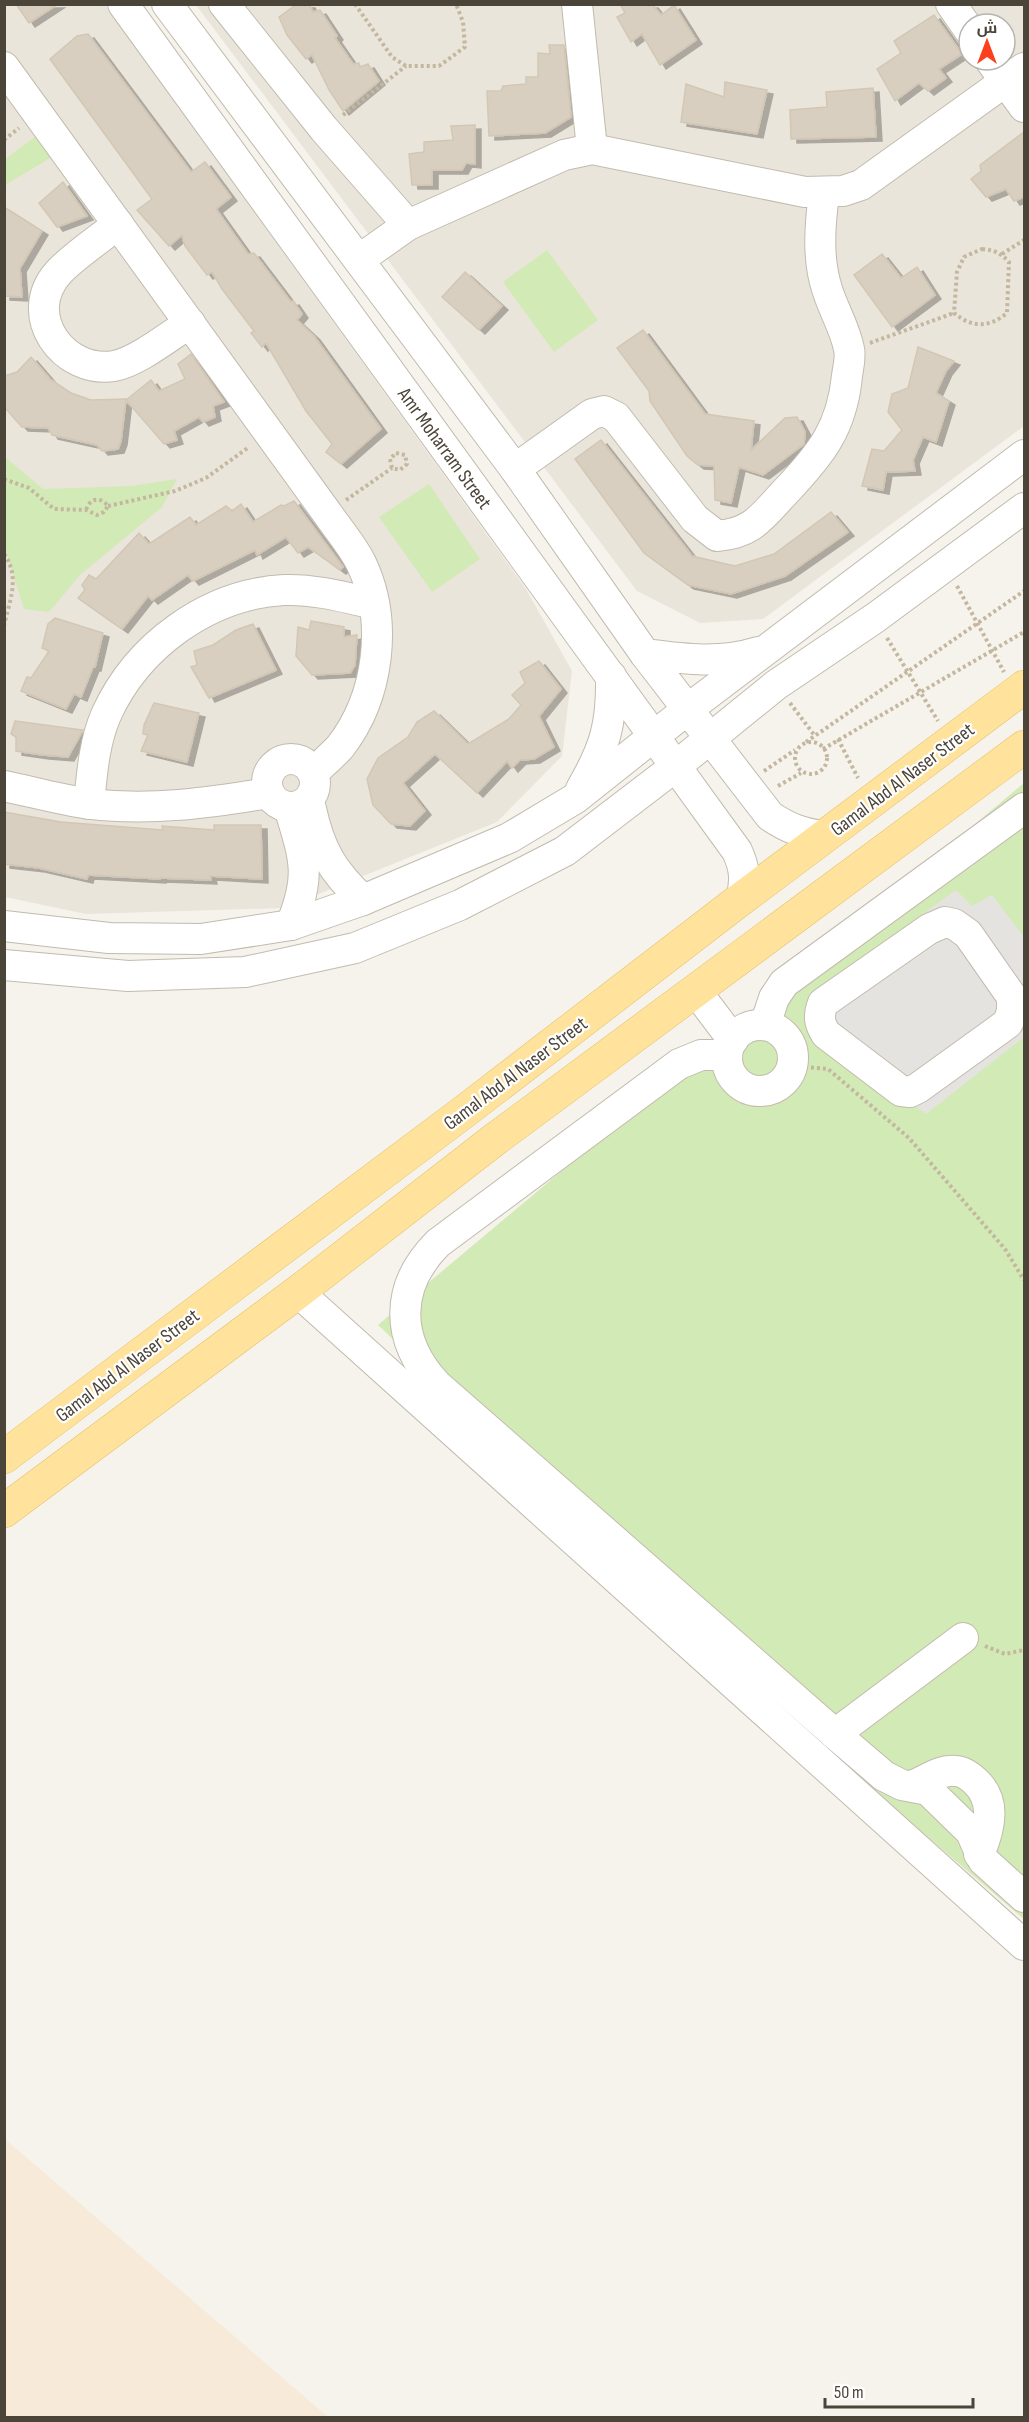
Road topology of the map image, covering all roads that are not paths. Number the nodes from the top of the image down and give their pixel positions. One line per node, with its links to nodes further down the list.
1 (123, 4): 21 (street, Amr Moharram Street)
2 (224, 4): 12 (street)
3 (577, 4): 9 (street)
4 (169, 6): 13 (street)
5 (4, 67): 11 (street)
6 (1004, 72): 10 (street)
7 (1008, 72): 8 (street)
8 (1024, 107)
9 (592, 149): 10 (street); 12 (street)
10 (824, 193): 16 (street)
11 (118, 224): 14 (street); 14 (street)
12 (408, 225): 13 (street)
13 (360, 259): 16 (street)
14 (190, 323): 18 (street)
15 (1024, 455): 19 (street)
16 (515, 469): 20 (street)
17 (1024, 508): 25 (street)
18 (374, 604): 29 (street); 31 (street)
19 (766, 650): 20 (street); 23 (street)
20 (645, 654): 23 (street)
21 (610, 676): 24 (street, Amr Moharram Street); 30 (street)
22 (1020, 690): 33 (main road, Gamal Abd Al Naser Street)
23 (688, 709): 24 (street); 25 (street)
24 (653, 738): 27 (street, Amr Moharram Street); 30 (street)
25 (710, 738): 27 (street); 33 (street)
26 (1024, 747): 39 (main road, Gamal Abd Al Naser Street)
27 (676, 766): 34 (street, Amr Moharram Street); 38 (street)
28 (4, 786): 31 (street)
29 (295, 793): 31 (street); 35 (street); 36 (street)
30 (576, 798): 35 (street)
31 (89, 804)
32 (1024, 808): 41 (street)
33 (825, 836): 34 (main road, Gamal Abd Al Naser Street)
34 (741, 899): 43 (main road, Gamal Abd Al Naser Street)
35 (363, 900): 36 (street)
36 (291, 925): 37 (street)
37 (4, 926)
38 (4, 965)
39 (704, 985): 41 (street); 44 (main road, Gamal Abd Al Naser Street)
40 (820, 1025): 40 (street); 42 (street)
41 (743, 1037): 42 (street); 42 (street); 49 (street)
42 (792, 1055)
43 (465, 1111): 44 (main road); 46 (main road, Gamal Abd Al Naser Street)
44 (494, 1140): 45 (main road, Gamal Abd Al Naser Street)
45 (298, 1292): 47 (main road, Gamal Abd Al Naser Street); 53 (street)
46 (4, 1457)
47 (4, 1511)
48 (963, 1638): 49 (street)
49 (835, 1734): 50 (street)
50 (911, 1786): 51 (street); 51 (street)
51 (979, 1854): 52 (street)
52 (1024, 1896)
53 (1024, 1945)

